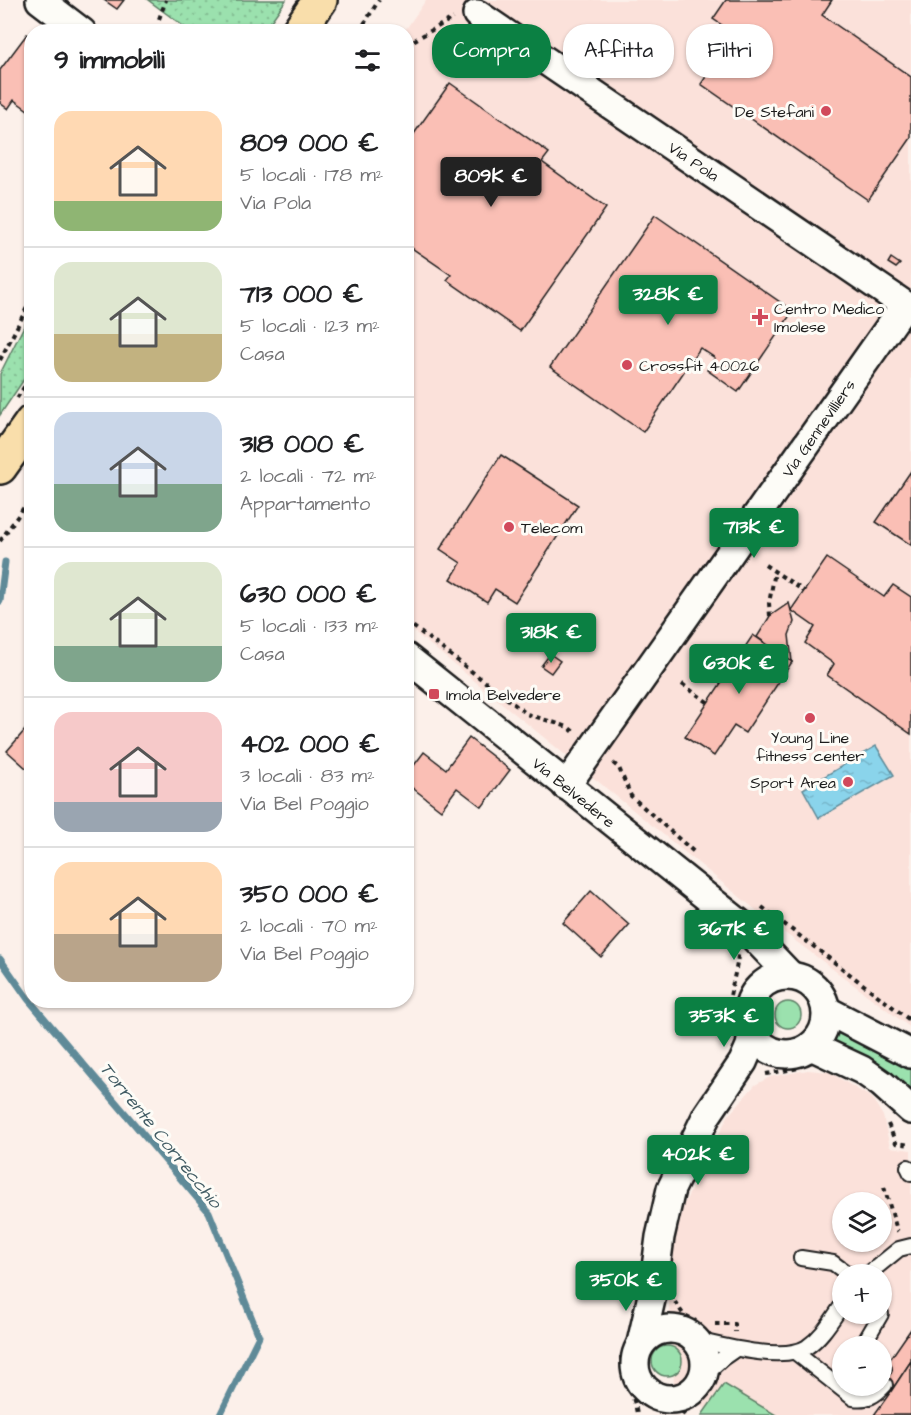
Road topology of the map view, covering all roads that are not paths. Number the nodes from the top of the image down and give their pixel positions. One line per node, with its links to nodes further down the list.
1 (40, 0): 4 (street)
2 (320, 0): 5 (main road)
3 (469, 14): 6 (street, Via Pola)
4 (72, 24)
5 (304, 24)
6 (908, 307): 10 (street, Via Gennevilliers)
7 (24, 433): 8 (main road)
8 (0, 467)
9 (414, 663): 10 (street, Via Belvedere)
10 (566, 786): 11 (street, Via Belvedere)
11 (743, 926): 12 (street, Via Belvedere); 13 (street, Via Belvedere)
12 (791, 976): 13 (street); 14 (street)
13 (757, 990): 15 (street)
14 (826, 1010): 17 (street); 18 (street)
15 (741, 1030): 16 (street); 19 (street)
16 (774, 1052): 18 (street); 19 (street)
17 (911, 1054)
18 (810, 1056): 20 (street)
19 (733, 1078): 25 (street)
20 (899, 1116)
21 (911, 1246): 24 (lane)
22 (801, 1258): 23 (lane)
23 (834, 1264)
24 (880, 1264)
25 (653, 1291): 27 (street); 28 (street)
26 (832, 1320): 30 (lane)
27 (697, 1330): 28 (street); 29 (lane); 31 (street)
28 (641, 1343): 36 (street)
29 (736, 1349): 30 (lane); 31 (lane)
30 (795, 1352): 32 (lane)
31 (704, 1375): 33 (street)
32 (832, 1381)
33 (687, 1395): 36 (street); 37 (street)
34 (850, 1396): 35 (lane)
35 (874, 1396)
36 (650, 1403)
37 (666, 1415)

